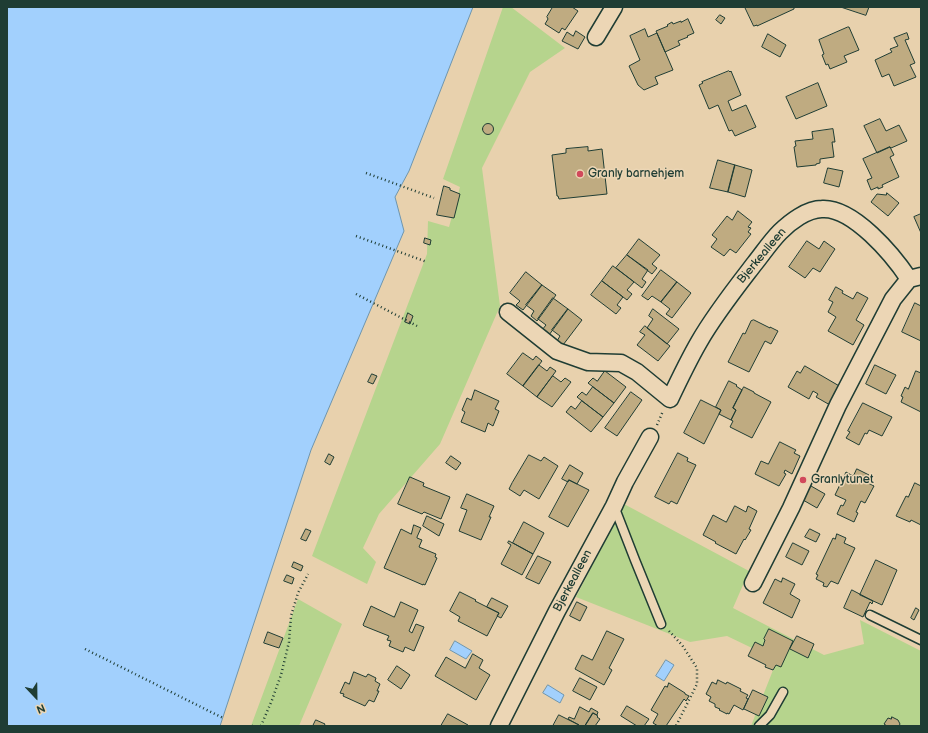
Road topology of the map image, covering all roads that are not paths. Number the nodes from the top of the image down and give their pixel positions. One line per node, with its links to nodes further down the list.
1 (614, 7): 2 (street)
2 (596, 37)
3 (915, 277): 4 (street, Bjerkealleen); 7 (street, Bjerkealleen)
4 (508, 312)
5 (650, 438): 6 (street, Bjerkealleen)
6 (614, 506): 9 (lane); 12 (street, Bjerkealleen)
7 (753, 583)
8 (870, 615): 10 (lane)
9 (661, 624)
10 (921, 640)
11 (783, 692): 13 (lane)
12 (499, 726)
13 (759, 726)

